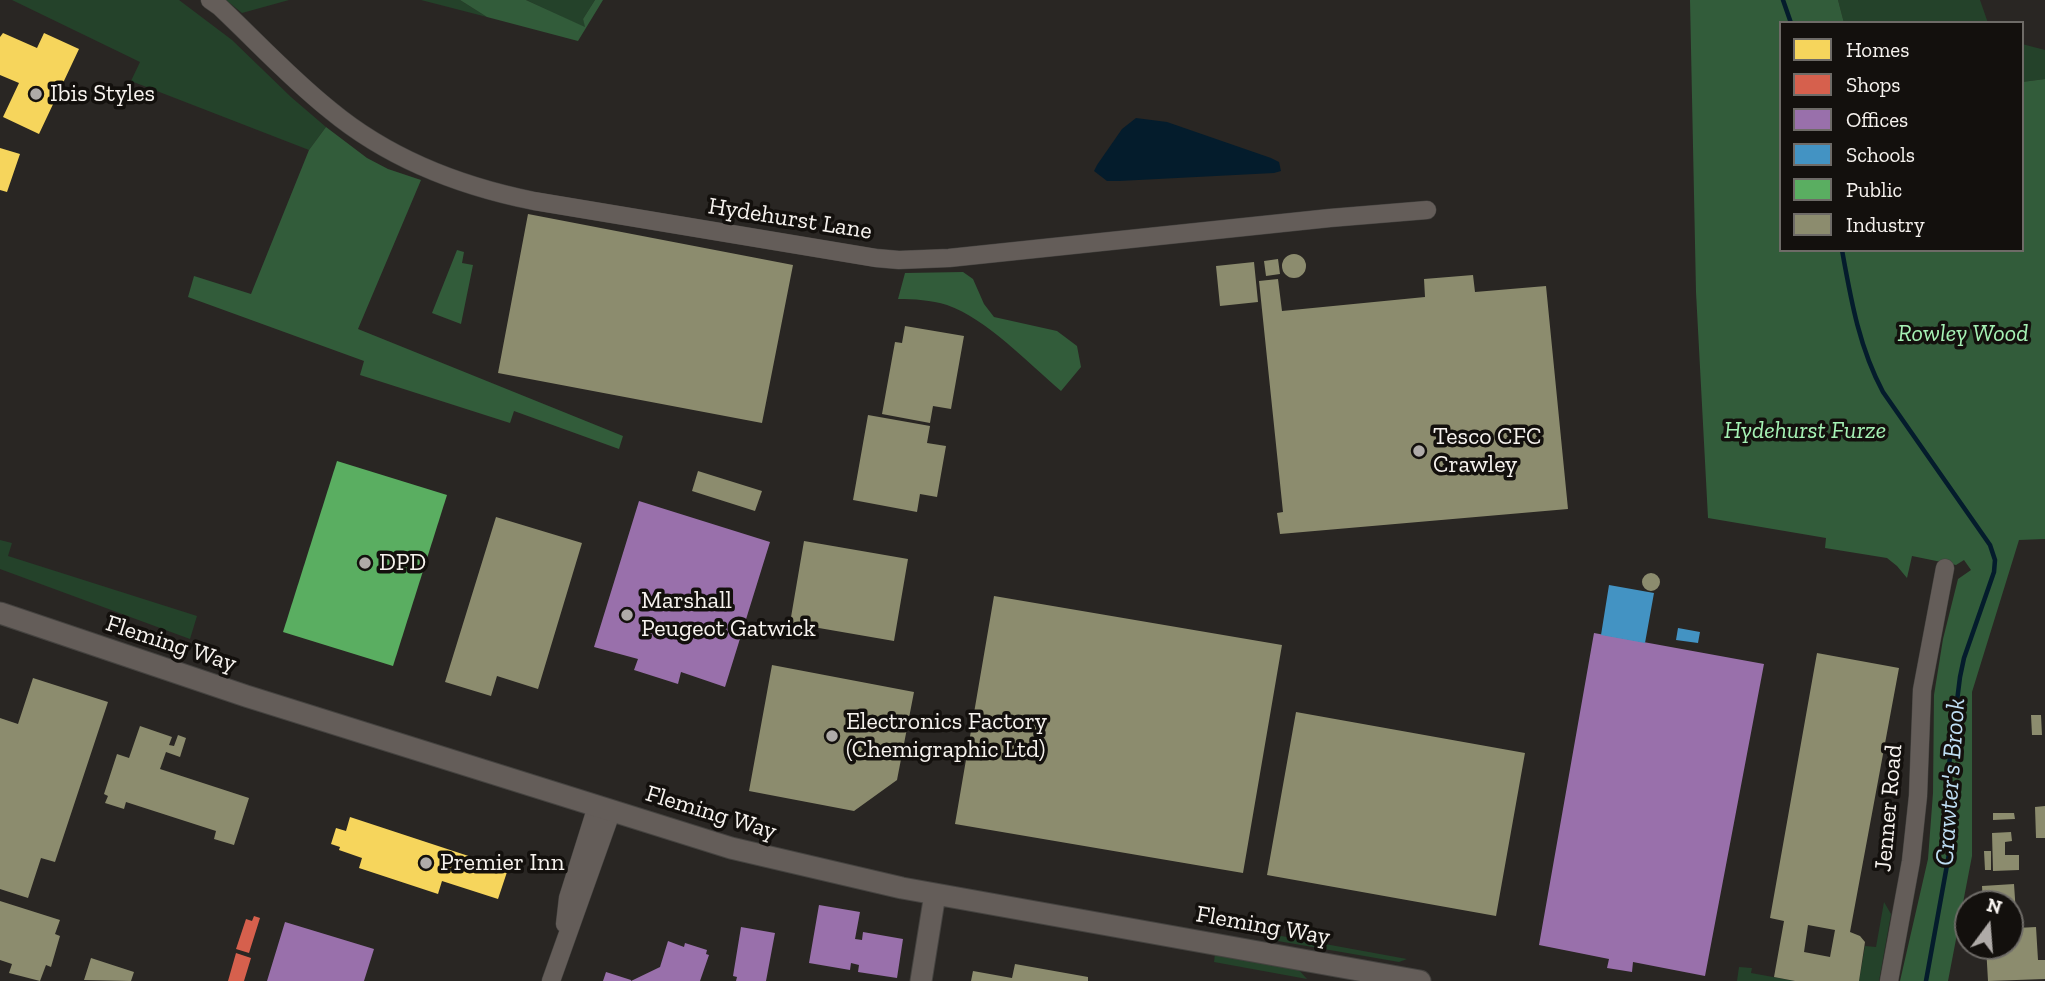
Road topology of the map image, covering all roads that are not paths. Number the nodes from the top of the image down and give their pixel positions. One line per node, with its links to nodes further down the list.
1 (210, 0): 2 (street, Hydehurst Lane)
2 (1427, 210)
3 (1945, 568): 10 (street, Jenner Road)
4 (3, 615): 5 (street, Fleming Way)
5 (605, 808): 6 (street, Fleming Way); 7 (street)
6 (935, 894): 8 (street); 9 (street, Fleming Way)
7 (551, 981)
8 (921, 981)
9 (1420, 981)
10 (1889, 981)

